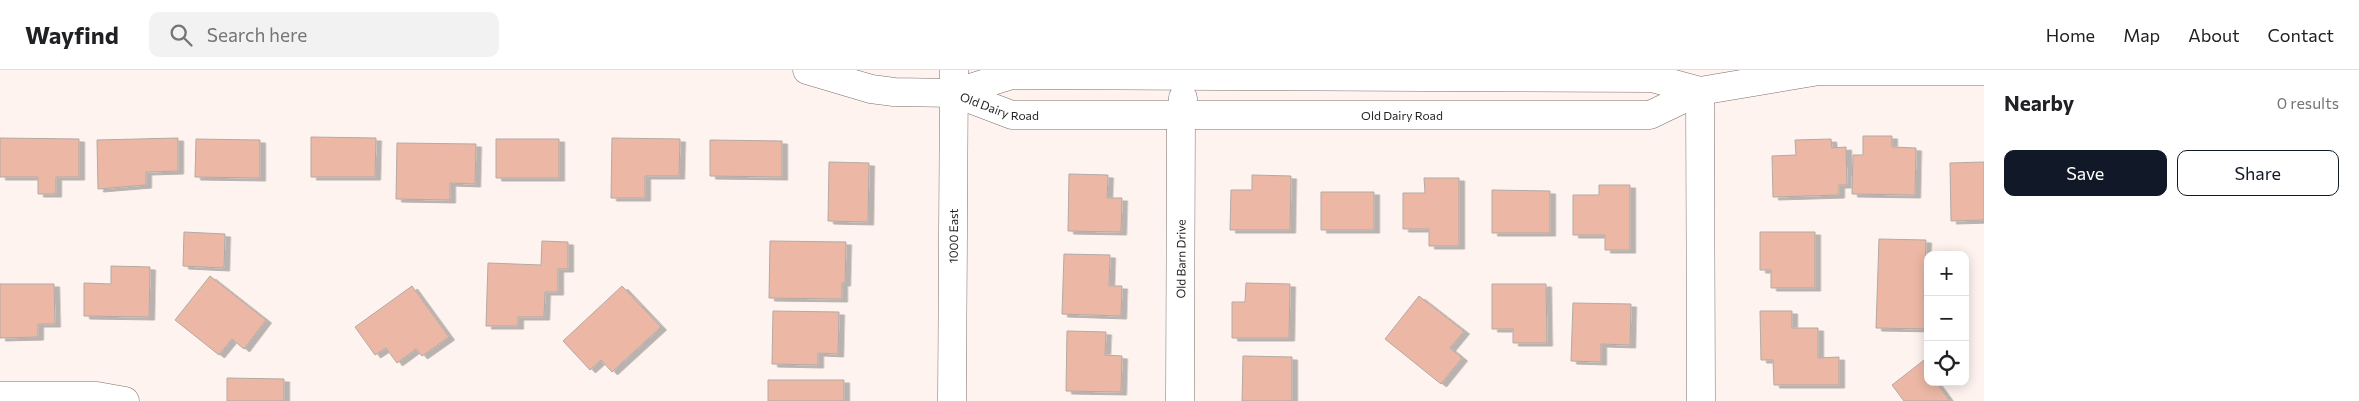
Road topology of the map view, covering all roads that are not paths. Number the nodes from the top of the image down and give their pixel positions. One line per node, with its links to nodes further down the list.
1 (807, 70): 5 (street)
2 (1984, 71): 6 (street)
3 (1185, 73): 4 (street, Old Dairy Road); 5 (street, Old Dairy Road); 7 (street, Old Barn Drive)
4 (1488, 74): 6 (street, Old Dairy Road); 8 (street)
5 (954, 82): 7 (street, Old Dairy Road); 11 (street, 1000 East)
6 (1700, 91): 8 (street, Old Dairy Road); 13 (street)
7 (1181, 115): 8 (street, Old Dairy Road); 12 (street, Old Barn Drive)
8 (1489, 115)
9 (0, 396): 10 (street)
10 (125, 401)
11 (952, 401)
12 (1180, 401)
13 (1701, 401)

